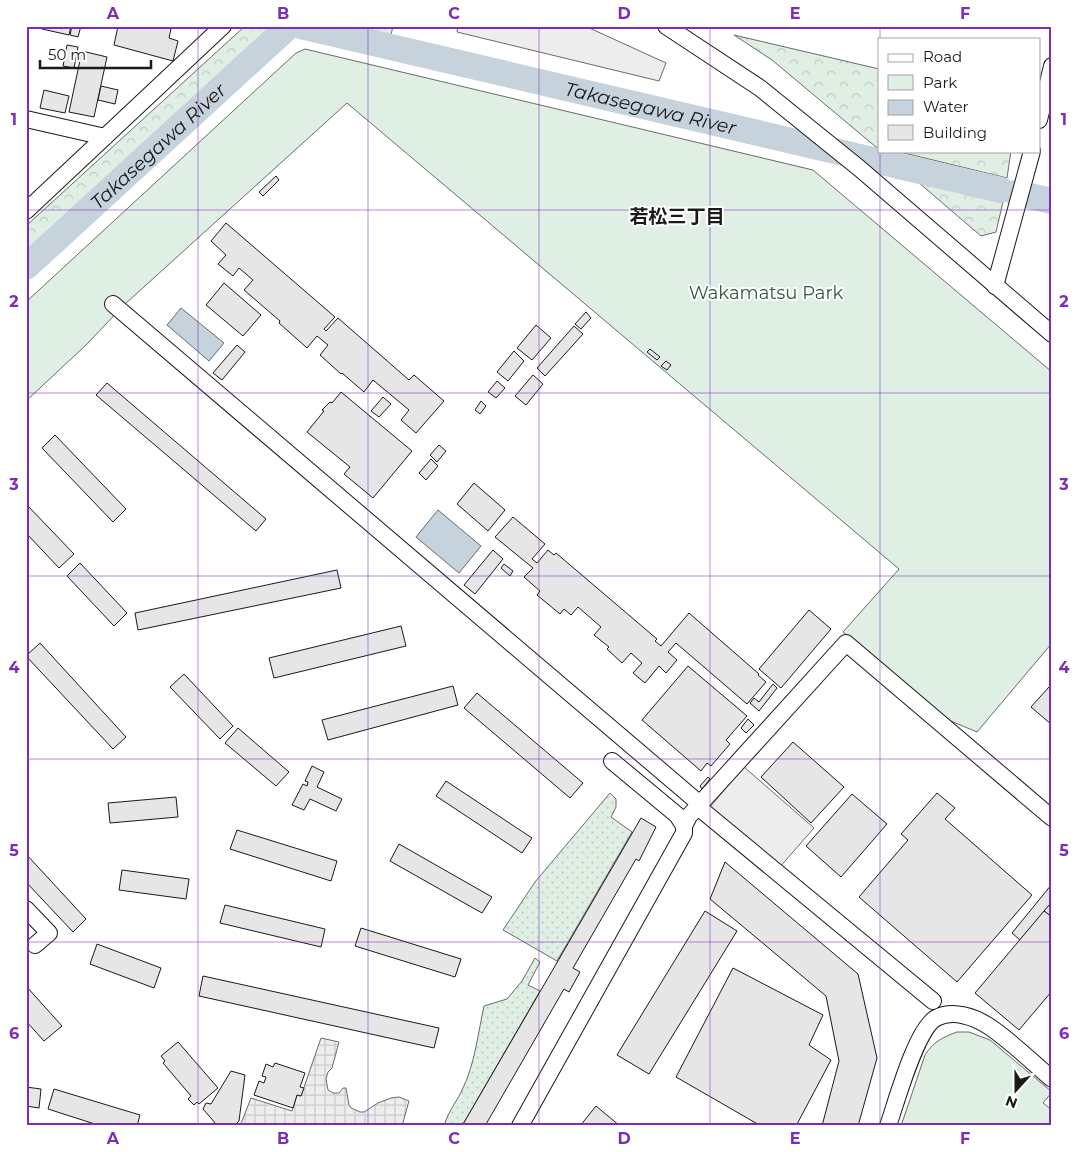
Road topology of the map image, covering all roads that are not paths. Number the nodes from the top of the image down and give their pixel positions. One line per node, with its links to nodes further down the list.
1 (224, 26): 6 (street)
2 (666, 26): 9 (street)
3 (1052, 66): 4 (street)
4 (1040, 116)
5 (26, 119): 6 (street)
6 (105, 137): 8 (street)
7 (1032, 152): 9 (street)
8 (26, 211)
9 (995, 286): 11 (street)
10 (113, 304): 13 (street)
11 (1052, 334)
12 (612, 761): 15 (street)
13 (699, 806): 14 (street); 15 (street); 18 (street)
14 (1052, 818)
15 (684, 826): 20 (street)
16 (26, 909): 17 (street)
17 (35, 945)
18 (933, 1001)
19 (1052, 1079): 21 (street)
20 (520, 1126)
21 (888, 1126)

